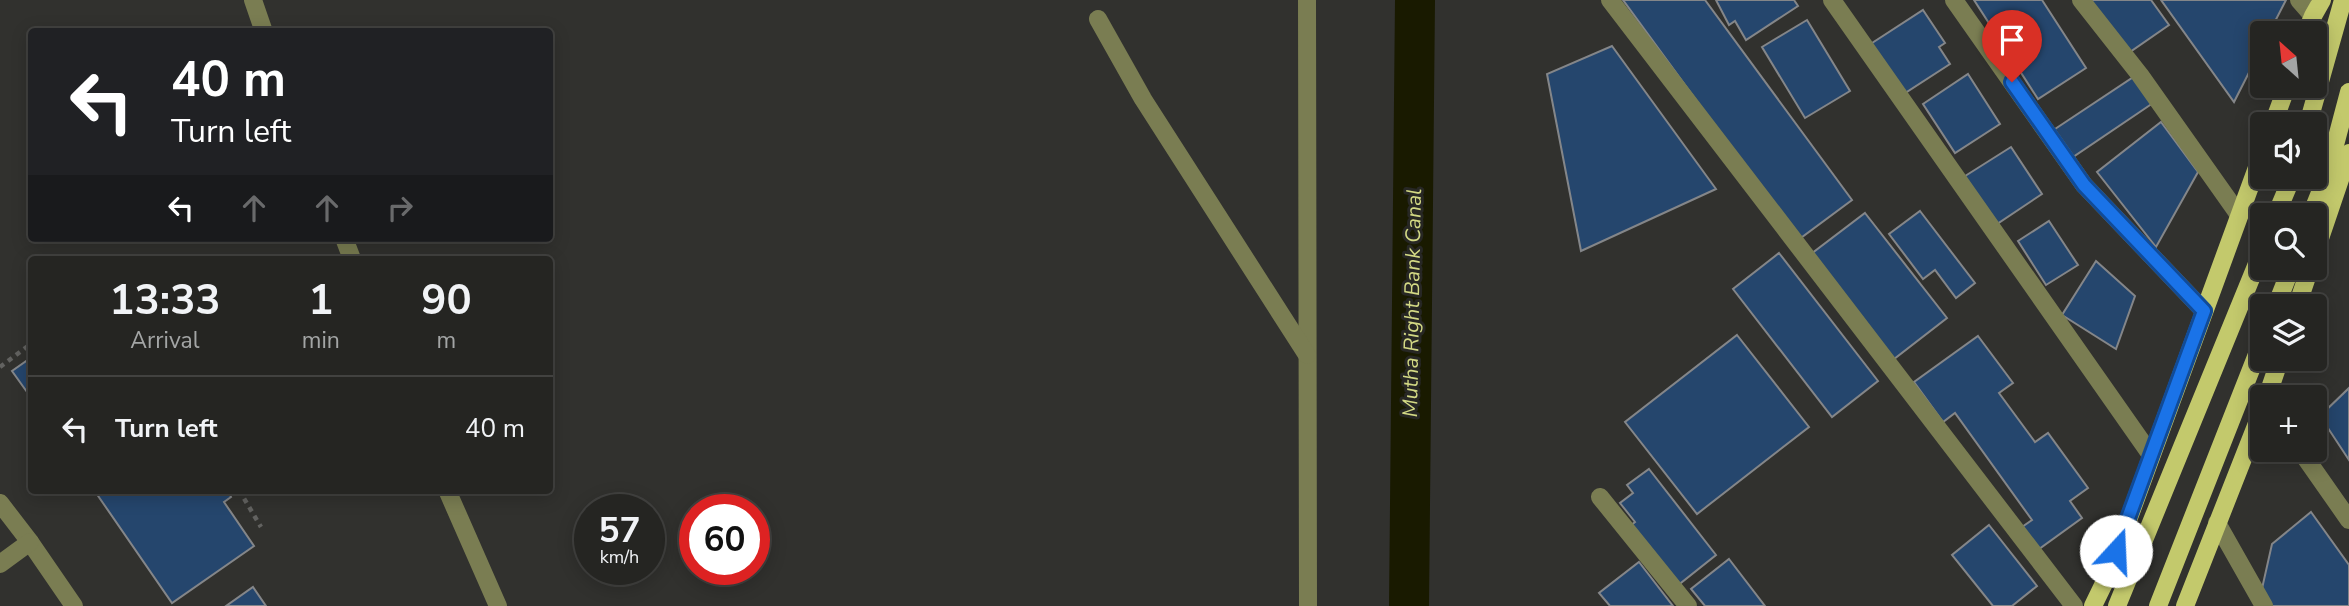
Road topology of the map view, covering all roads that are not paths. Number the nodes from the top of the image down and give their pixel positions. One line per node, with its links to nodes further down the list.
1 (253, 0): 13 (street)
2 (1307, 0): 23 (street)
3 (1610, 0): 39 (street)
4 (1832, 0): 26 (street)
5 (1954, 0): 22 (street)
6 (2081, 0): 19 (street)
7 (2299, 0): 10 (street)
8 (2322, 0): 10 (main road)
9 (2343, 0): 15 (main road)
10 (2312, 16): 12 (main road)
11 (1098, 19): 23 (street)
12 (2310, 21)
13 (263, 28)
14 (2349, 92): 18 (main road)
15 (2311, 112)
16 (2349, 153): 20 (main road)
17 (2250, 186): 19 (main road)
18 (2316, 203)
19 (2239, 215): 22 (main road)
20 (2327, 218)
21 (2250, 280): 41 (main road)
22 (2204, 311): 26 (main road)
23 (1307, 356): 37 (street)
24 (2250, 371): 42 (main road)
25 (2250, 440): 32 (main road)
26 (2151, 456): 40 (main road)
27 (2308, 462): 31 (street)
28 (449, 494): 36 (street)
29 (1600, 498): 38 (street)
30 (0, 503): 33 (street)
31 (2349, 520)
32 (2217, 523): 43 (main road); 44 (street)
33 (30, 542): 34 (street); 35 (street)
34 (0, 564)
35 (74, 606)
36 (498, 606)
37 (1308, 606)
38 (1688, 606)
39 (2074, 606)
40 (2092, 606)
41 (2117, 606)
42 (2158, 606)
43 (2185, 606)
44 (2264, 606)

